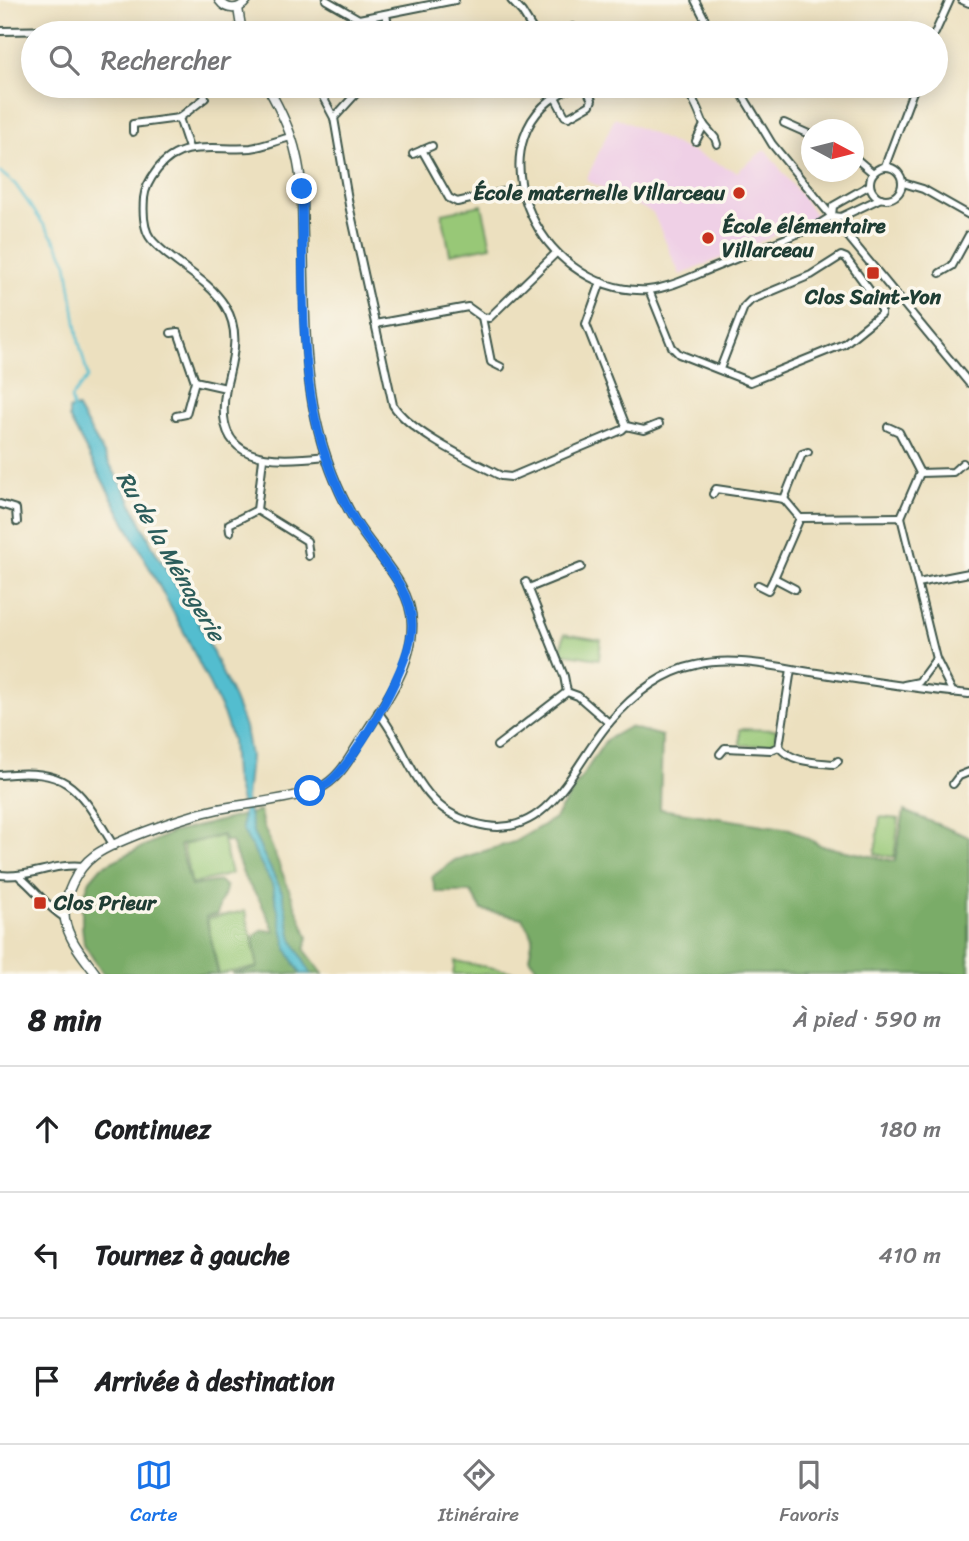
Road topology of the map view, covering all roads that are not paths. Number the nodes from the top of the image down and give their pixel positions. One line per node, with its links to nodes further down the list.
1 (219, 0): 10 (street)
2 (247, 0): 10 (street)
3 (326, 0): 11 (street)
4 (455, 0): 11 (street)
5 (511, 0): 14 (street)
6 (695, 0): 15 (street)
7 (950, 0): 16 (street)
8 (962, 0): 9 (street)
9 (969, 3)
10 (238, 8): 12 (street)
11 (386, 15): 13 (street)
12 (240, 21)
13 (387, 21)
14 (528, 21)
15 (706, 21)
16 (940, 21)
17 (0, 31): 18 (street)
18 (21, 31)
19 (205, 98): 29 (street)
20 (273, 98): 35 (street)
21 (323, 98): 30 (street)
22 (352, 98): 30 (street)
23 (554, 98): 47 (street)
24 (556, 98): 25 (street)
25 (591, 98)
26 (693, 98): 32 (street)
27 (744, 98): 50 (street)
28 (910, 98): 43 (street)
29 (179, 118): 34 (street); 39 (street)
30 (334, 118): 57 (street)
31 (784, 123): 33 (street)
32 (704, 125): 36 (street); 37 (street)
33 (801, 131)
34 (133, 132)
35 (291, 137): 39 (street); 69 (street)
36 (696, 141)
37 (717, 144)
38 (432, 146): 40 (street)
39 (189, 148): 63 (street)
40 (422, 150): 41 (street); 47 (street)
41 (413, 154)
42 (864, 165): 44 (street)
43 (885, 166): 44 (street); 45 (street)
44 (873, 173): 46 (street)
45 (903, 183): 48 (street); 49 (street)
46 (870, 185): 48 (street); 50 (street)
47 (521, 188): 52 (street)
48 (881, 198): 50 (street)
49 (969, 215)
50 (832, 216): 55 (street); 62 (street)
51 (969, 235): 53 (street)
52 (556, 253): 54 (street); 56 (street)
53 (940, 272)
54 (601, 282): 55 (street); 66 (street)
55 (649, 290): 60 (street)
56 (482, 317): 57 (street); 59 (street)
57 (375, 324): 66 (street)
58 (171, 333): 61 (street)
59 (501, 367)
60 (720, 369): 60 (street)
61 (195, 381): 63 (street); 64 (street)
62 (969, 383)
63 (226, 388): 70 (street)
64 (176, 416)
65 (659, 424): 66 (street)
66 (626, 426)
67 (888, 427): 72 (street)
68 (808, 452): 74 (street)
69 (326, 456): 70 (street); 94 (street)
70 (263, 459): 76 (street)
71 (963, 463): 72 (street)
72 (920, 473): 77 (street)
73 (713, 494): 74 (street)
74 (783, 499): 78 (street)
75 (0, 505): 79 (street)
76 (257, 510): 80 (street); 81 (street)
77 (901, 517): 78 (street); 85 (street)
78 (800, 519): 84 (street)
79 (17, 522)
80 (230, 532)
81 (309, 556)
82 (581, 567): 91 (street)
83 (969, 573): 85 (street)
84 (774, 578): 86 (street); 87 (street)
85 (918, 583): 88 (street)
86 (758, 585)
87 (795, 589)
88 (936, 659): 90 (street); 92 (street)
89 (791, 669): 90 (street); 95 (street); 97 (street)
90 (899, 686): 92 (street)
91 (567, 692): 95 (street); 96 (street)
92 (953, 693): 93 (street)
93 (969, 694)
94 (378, 712): 95 (street); 103 (street)
95 (609, 723)
96 (497, 746)
97 (779, 747): 98 (street); 99 (street)
98 (720, 754)
99 (838, 761)
100 (969, 772): 102 (street)
101 (0, 775): 103 (street)
102 (953, 785)
103 (114, 846): 104 (street)
104 (83, 866): 106 (street); 107 (street)
105 (0, 875): 106 (street)
106 (20, 877): 107 (street)
107 (65, 918): 108 (street)
108 (96, 974)

